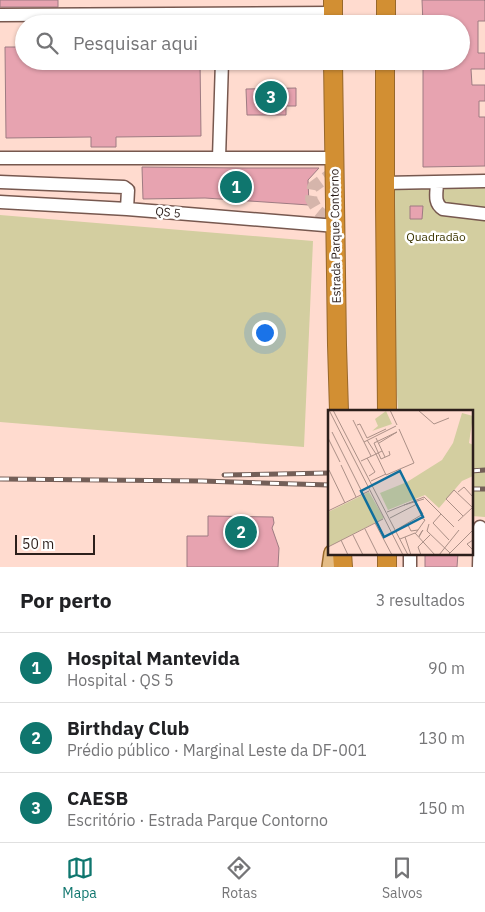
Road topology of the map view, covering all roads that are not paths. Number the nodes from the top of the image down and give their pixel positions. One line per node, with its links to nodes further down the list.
1 (386, 0): 6 (highway)
2 (333, 12): 5 (street)
3 (0, 15): 4 (street)
4 (15, 15)
5 (289, 15)
6 (386, 15)
7 (222, 70): 11 (street)
8 (334, 70): 12 (highway, Estrada Parque Contorno)
9 (385, 70): 16 (highway)
10 (0, 158): 11 (street)
11 (219, 158): 12 (street)
12 (334, 158): 20 (highway, Estrada Parque Contorno)
13 (485, 181): 15 (street)
14 (0, 182): 18 (street)
15 (437, 182): 16 (street); 19 (street)
16 (384, 183): 22 (highway)
17 (0, 202): 18 (street, QS 5)
18 (127, 209): 20 (street, QS 5)
19 (485, 214)
20 (336, 226): 21 (highway, Estrada Parque Contorno)
21 (339, 410)
22 (388, 410)
23 (479, 527): 32 (street)
24 (332, 554): 28 (main road)
25 (342, 554): 29 (highway)
26 (387, 554): 30 (highway)
27 (410, 554): 31 (street)
28 (330, 567)
29 (342, 567)
30 (387, 567)
31 (410, 567)
32 (479, 567)

